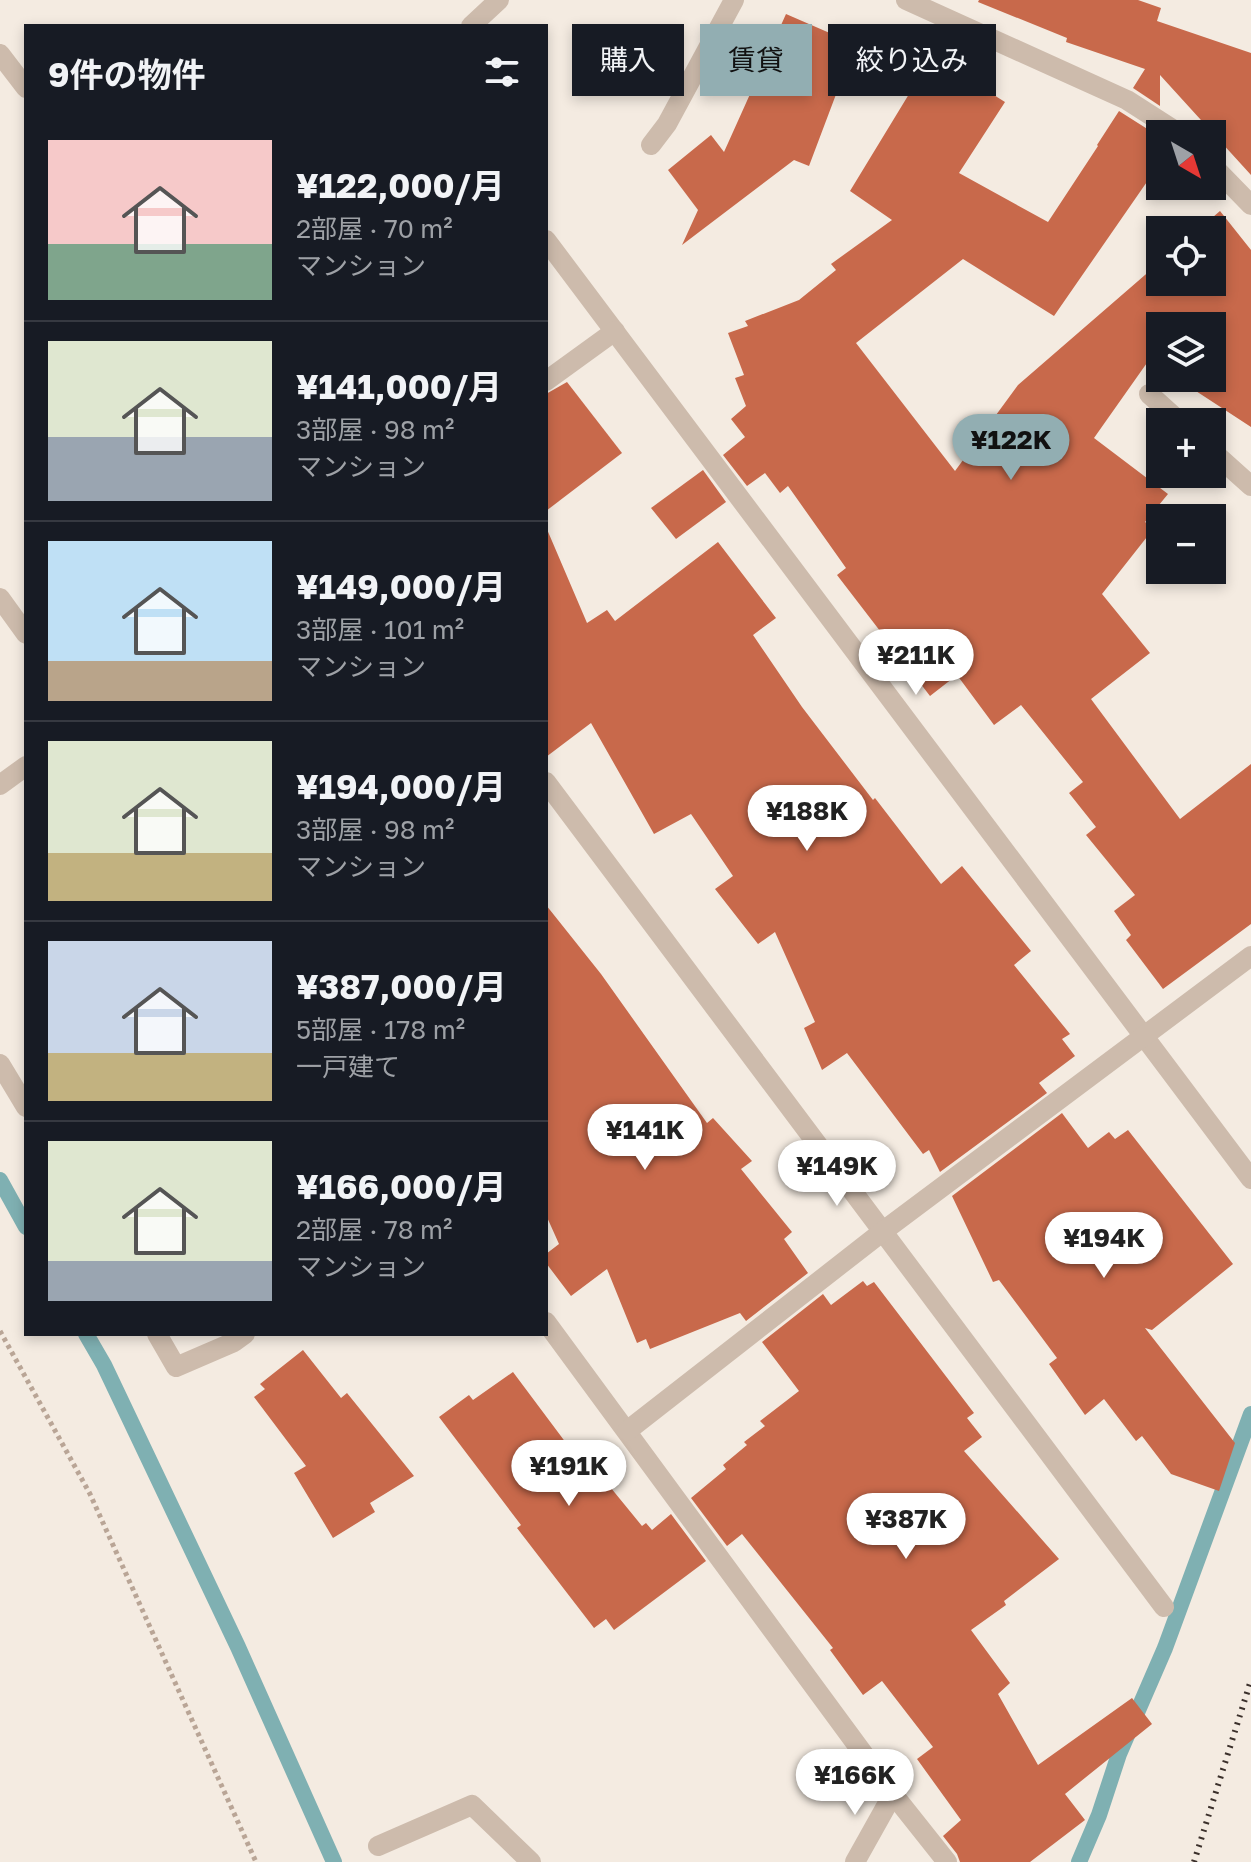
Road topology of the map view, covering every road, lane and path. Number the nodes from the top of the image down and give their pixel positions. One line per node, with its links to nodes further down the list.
1 (499, 0): 4 (street)
2 (734, 0): 8 (street)
3 (906, 0): 7 (street)
4 (473, 24)
5 (0, 54): 6 (street)
6 (24, 85)
7 (1158, 120)
8 (651, 145)
9 (1226, 179): 10 (street)
10 (1251, 205)
11 (548, 243): 12 (street)
12 (615, 331): 13 (street); 24 (street)
13 (548, 380)
14 (1149, 394): 15 (street)
15 (1164, 408)
16 (1226, 464): 17 (street)
17 (1251, 486)
18 (0, 598): 19 (street)
19 (24, 631)
20 (24, 767): 21 (street)
21 (0, 785)
22 (548, 785): 28 (street)
23 (1251, 956): 24 (street)
24 (1143, 1038): 27 (street); 28 (street)
25 (0, 1064): 26 (street)
26 (24, 1104)
27 (1251, 1179)
28 (882, 1232): 33 (street); 34 (street)
29 (548, 1325): 33 (street)
30 (0, 1331): 37 (path)
31 (158, 1336): 32 (street)
32 (242, 1336)
33 (627, 1431): 35 (street)
34 (1164, 1607)
35 (893, 1794): 39 (street); 40 (street)
36 (378, 1846): 38 (street)
37 (256, 1862)
38 (531, 1862)
39 (855, 1862)
40 (947, 1862)

